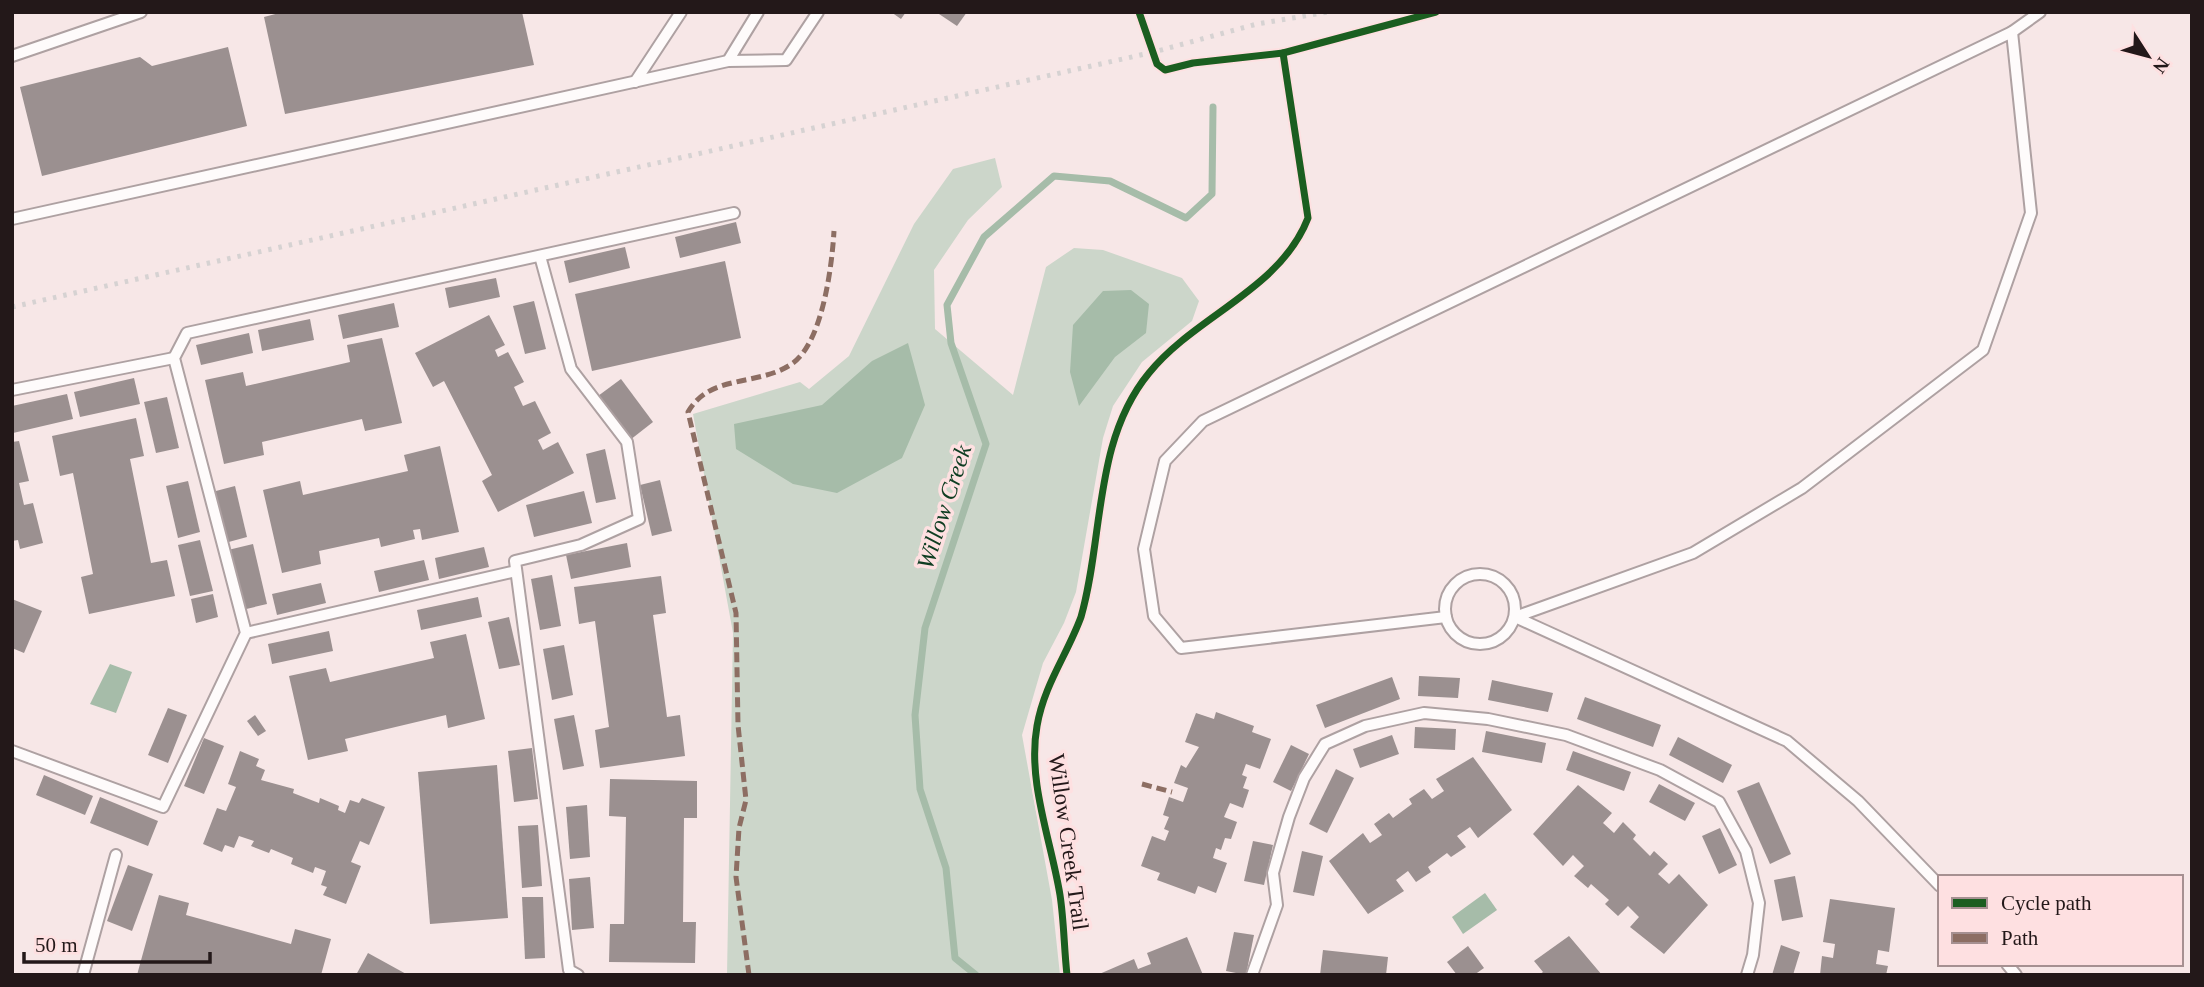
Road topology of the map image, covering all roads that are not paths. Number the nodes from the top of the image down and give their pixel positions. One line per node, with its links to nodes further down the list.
1 (141, 12): 7 (lane)
2 (681, 12): 9 (lane)
3 (758, 12): 8 (lane)
4 (818, 12): 8 (lane)
5 (2040, 12): 6 (lane)
6 (2012, 32): 16 (lane); 17 (lane)
7 (12, 56)
8 (728, 61): 9 (lane)
9 (635, 82): 11 (lane)
10 (734, 213): 12 (lane)
11 (12, 219)
12 (540, 256): 13 (lane); 15 (lane)
13 (174, 358): 14 (lane); 18 (lane)
14 (12, 390)
15 (516, 571): 18 (lane); 23 (lane)
16 (1446, 617): 17 (lane); 17 (lane)
17 (1515, 617): 21 (lane)
18 (246, 633): 19 (lane)
19 (12, 751)
20 (116, 855): 22 (lane)
21 (1938, 884)
22 (83, 975)
23 (578, 975)
24 (1252, 975): 25 (lane)
25 (1747, 975)

